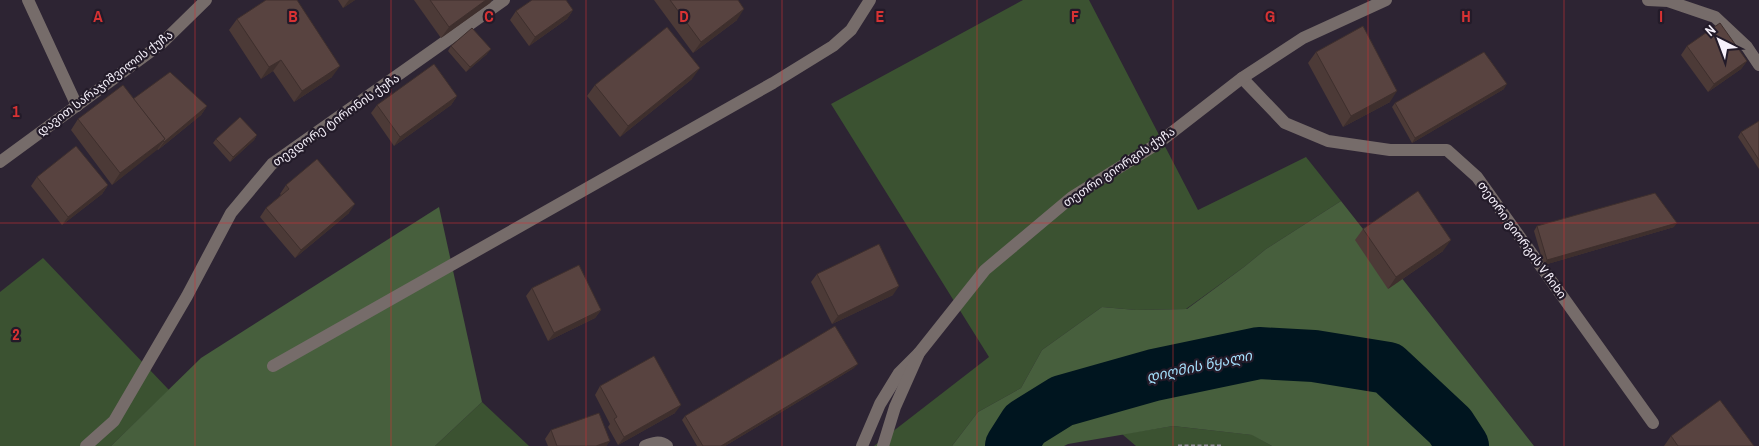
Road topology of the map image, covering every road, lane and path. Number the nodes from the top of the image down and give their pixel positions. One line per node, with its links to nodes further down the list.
1 (28, 0): 9 (street)
2 (206, 0): 9 (street, დავით სარაჯიშვილის ქუჩა)
3 (504, 0): 14 (street, თევდორე ტირონის ქუჩა)
4 (870, 0): 12 (street)
5 (1386, 0): 8 (street, თეთრი გიორგის ქუჩა)
6 (1648, 0): 7 (street)
7 (1759, 65)
8 (1242, 78): 11 (street, თეთრი გიორგის ქუჩა); 13 (street, თეთრი გიორგის V ჩიხი)
9 (77, 106): 10 (street, დავით სარაჯიშვილის ქუჩა)
10 (0, 162)
11 (919, 353): 17 (street); 18 (street, თეთრი გიორგის ქუჩა)
12 (273, 366)
13 (1654, 424)
14 (86, 446)
15 (645, 446): 16 (street)
16 (667, 446)
17 (862, 446)
18 (883, 446)
19 (1178, 446): 20 (path)
20 (1223, 446)

